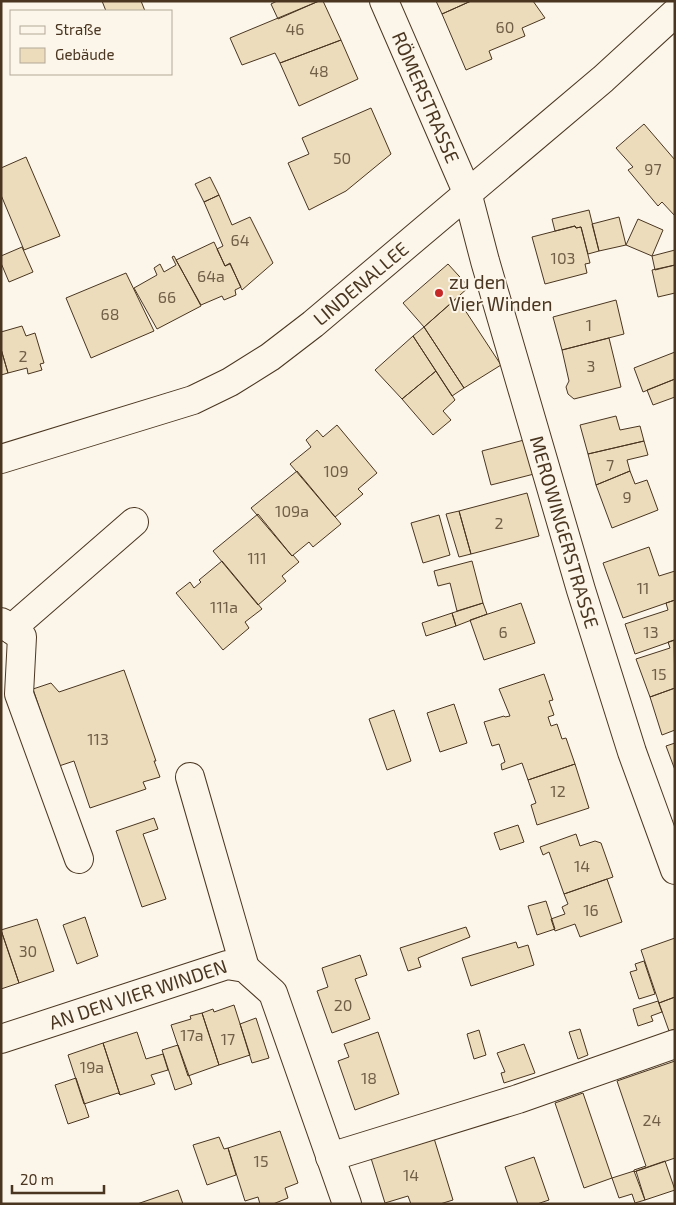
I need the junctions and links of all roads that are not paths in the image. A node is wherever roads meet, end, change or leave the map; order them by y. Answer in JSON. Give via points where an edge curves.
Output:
{"nodes":[{"id":1,"x":384,"y":1,"type":"edge"},
{"id":2,"x":675,"y":13,"type":"edge"},
{"id":3,"x":467,"y":192,"type":"junction"},
{"id":4,"x":2,"y":462,"type":"edge"},
{"id":5,"x":134,"y":522,"type":"dead end"},
{"id":6,"x":6,"y":625,"type":"edge"},
{"id":7,"x":190,"y":777,"type":"dead end"},
{"id":8,"x":79,"y":858,"type":"dead end"},
{"id":9,"x":675,"y":870,"type":"edge"},
{"id":10,"x":245,"y":968,"type":"junction"},
{"id":11,"x":1,"y":1039,"type":"edge"},
{"id":12,"x":675,"y":1044,"type":"edge"},
{"id":13,"x":330,"y":1157,"type":"junction"},
{"id":14,"x":347,"y":1204,"type":"edge"}],
"edges":[{"from":1,"to":3,"type":"street","name":"RÖMERSTRASSE"},
{"from":2,"to":3,"type":"street","name":"LINDENALLEE"},
{"from":3,"to":4,"type":"street","name":"LINDENALLEE","via":[[313,324],[230,382],[193,400]]},
{"from":3,"to":9,"type":"street","name":"MEROWINGERSTRASSE","via":[[581,590],[632,752]]},
{"from":5,"to":6,"type":"street"},
{"from":6,"to":8,"type":"street","via":[[22,637],[19,694]]},
{"from":7,"to":10,"type":"street"},
{"from":10,"to":11,"type":"street","name":"AN DEN VIER WINDEN","via":[[227,964]]},
{"from":10,"to":13,"type":"street","name":"AN DEN VIER WINDEN","via":[[273,993]]},
{"from":12,"to":13,"type":"street","via":[[518,1099]]},
{"from":13,"to":14,"type":"street","name":"AN DEN VIER WINDEN"}]}
